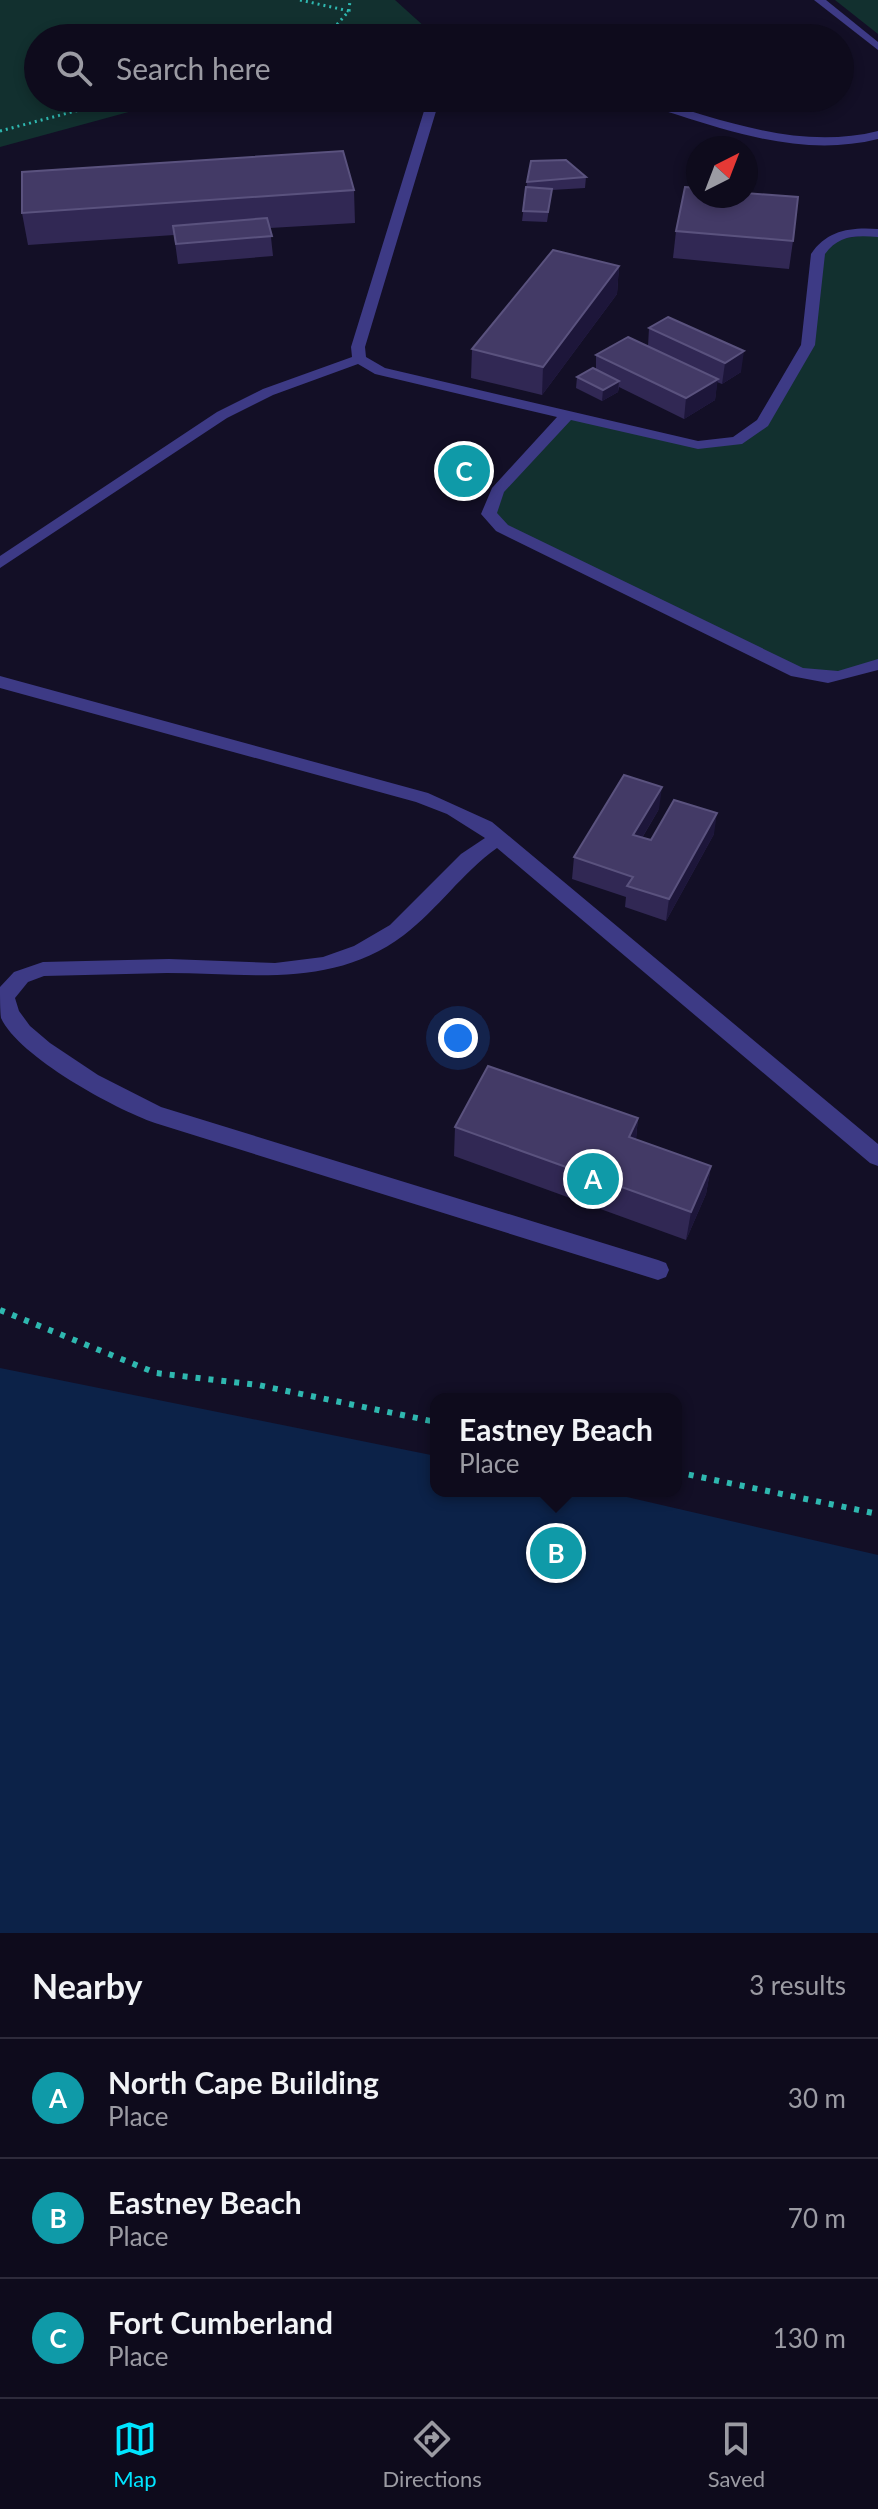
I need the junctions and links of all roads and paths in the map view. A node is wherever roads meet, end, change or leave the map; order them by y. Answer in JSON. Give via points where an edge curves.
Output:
{"nodes":[{"id":1,"x":300,"y":0,"type":"edge"},
{"id":2,"x":350,"y":0,"type":"edge"},
{"id":3,"x":819,"y":0,"type":"edge"},
{"id":4,"x":349,"y":11,"type":"junction"},
{"id":5,"x":337,"y":24,"type":"edge"},
{"id":6,"x":849,"y":24,"type":"edge"},
{"id":7,"x":854,"y":28,"type":"edge"},
{"id":8,"x":878,"y":47,"type":"edge"},
{"id":9,"x":72,"y":112,"type":"edge"},
{"id":10,"x":430,"y":112,"type":"edge"},
{"id":11,"x":690,"y":112,"type":"edge"},
{"id":12,"x":0,"y":131,"type":"edge"},
{"id":13,"x":876,"y":137,"type":"edge"},
{"id":14,"x":878,"y":233,"type":"edge"},
{"id":15,"x":359,"y":359,"type":"junction"},
{"id":16,"x":567,"y":415,"type":"junction"},
{"id":17,"x":0,"y":563,"type":"edge"},
{"id":18,"x":878,"y":664,"type":"edge"},
{"id":19,"x":0,"y":682,"type":"edge"},
{"id":20,"x":498,"y":838,"type":"junction"},
{"id":21,"x":8,"y":977,"type":"edge"},
{"id":22,"x":878,"y":1157,"type":"edge"},
{"id":23,"x":658,"y":1270,"type":"dead end"},
{"id":24,"x":0,"y":1310,"type":"edge"},
{"id":25,"x":430,"y":1421,"type":"edge"},
{"id":26,"x":682,"y":1473,"type":"edge"},
{"id":27,"x":878,"y":1514,"type":"edge"}],
"edges":[{"from":1,"to":4,"type":"path"},
{"from":2,"to":4,"type":"path"},
{"from":3,"to":6,"type":"lane"},
{"from":4,"to":5,"type":"path"},
{"from":7,"to":8,"type":"lane"},
{"from":9,"to":12,"type":"path"},
{"from":10,"to":15,"type":"lane","via":[[358,347]]},
{"from":11,"to":13,"type":"lane","via":[[789,139],[834,143]]},
{"from":14,"to":16,"type":"lane","via":[[837,236],[821,249],[808,345],[763,423],[749,436],[727,444],[698,445]]},
{"from":15,"to":16,"type":"lane","via":[[380,371]]},
{"from":15,"to":17,"type":"lane","via":[[222,415]]},
{"from":16,"to":18,"type":"lane","via":[[497,491],[489,514],[502,528],[805,675],[829,680]]},
{"from":19,"to":20,"type":"lane","via":[[422,797],[470,818]]},
{"from":20,"to":21,"type":"lane","via":[[468,859],[397,930],[324,964],[275,970],[58,968]]},
{"from":20,"to":22,"type":"lane"},
{"from":21,"to":23,"type":"lane","via":[[5,1005],[21,1029],[77,1074],[126,1101]]},
{"from":24,"to":25,"type":"path","via":[[156,1373],[258,1385]]},
{"from":26,"to":27,"type":"path"}]}
